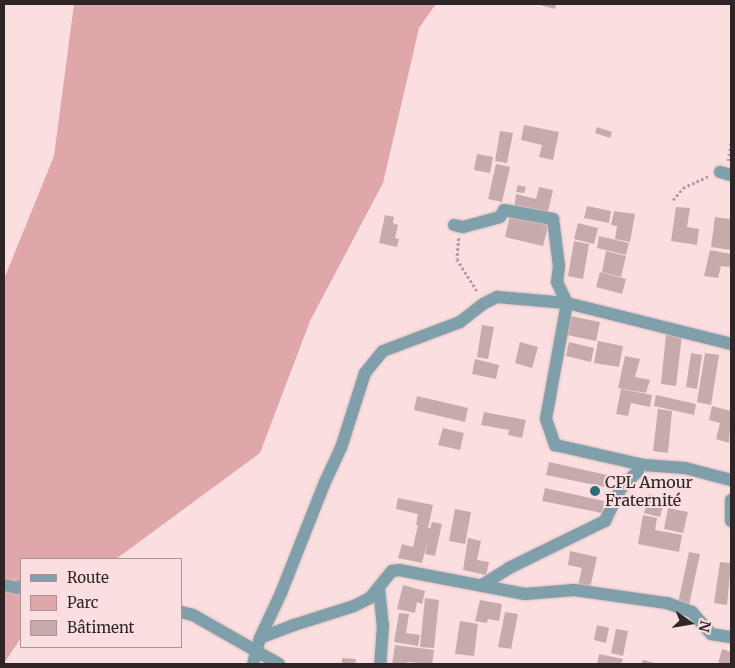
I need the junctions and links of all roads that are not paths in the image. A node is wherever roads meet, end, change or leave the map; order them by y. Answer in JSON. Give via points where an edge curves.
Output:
{"nodes":[{"id":1,"x":458,"y":226,"type":"road end"},
{"id":2,"x":567,"y":303,"type":"junction"},
{"id":3,"x":731,"y":344,"type":"edge"},
{"id":4,"x":644,"y":465,"type":"junction"},
{"id":5,"x":731,"y":480,"type":"edge"},
{"id":6,"x":731,"y":500,"type":"edge"},
{"id":7,"x":731,"y":521,"type":"edge"},
{"id":8,"x":4,"y":585,"type":"edge"},
{"id":9,"x":482,"y":585,"type":"junction"},
{"id":10,"x":20,"y":587,"type":"edge"},
{"id":11,"x":379,"y":589,"type":"junction"},
{"id":12,"x":182,"y":612,"type":"edge"},
{"id":13,"x":731,"y":637,"type":"edge"},
{"id":14,"x":258,"y":644,"type":"junction"},
{"id":15,"x":253,"y":664,"type":"edge"},
{"id":16,"x":279,"y":664,"type":"edge"},
{"id":17,"x":380,"y":664,"type":"edge"}],
"edges":[{"from":1,"to":2,"type":"street","via":[[500,217],[504,210],[553,219],[559,266],[557,282]]},
{"from":2,"to":3,"type":"street"},
{"from":2,"to":4,"type":"street","via":[[546,420],[555,445]]},
{"from":2,"to":14,"type":"street","via":[[497,298],[460,322],[383,351],[365,373],[341,448]]},
{"from":4,"to":5,"type":"street","via":[[685,468]]},
{"from":4,"to":9,"type":"street","via":[[621,488],[605,522],[508,568]]},
{"from":6,"to":7,"type":"street"},
{"from":8,"to":10,"type":"street"},
{"from":9,"to":11,"type":"street","via":[[399,570],[392,571]]},
{"from":9,"to":13,"type":"street","via":[[525,594],[574,590],[667,603],[692,612],[711,634]]},
{"from":11,"to":14,"type":"street","via":[[354,606],[294,625]]},
{"from":11,"to":17,"type":"street","via":[[383,625]]},
{"from":12,"to":14,"type":"street"},
{"from":14,"to":15,"type":"street"},
{"from":14,"to":16,"type":"street"}]}
